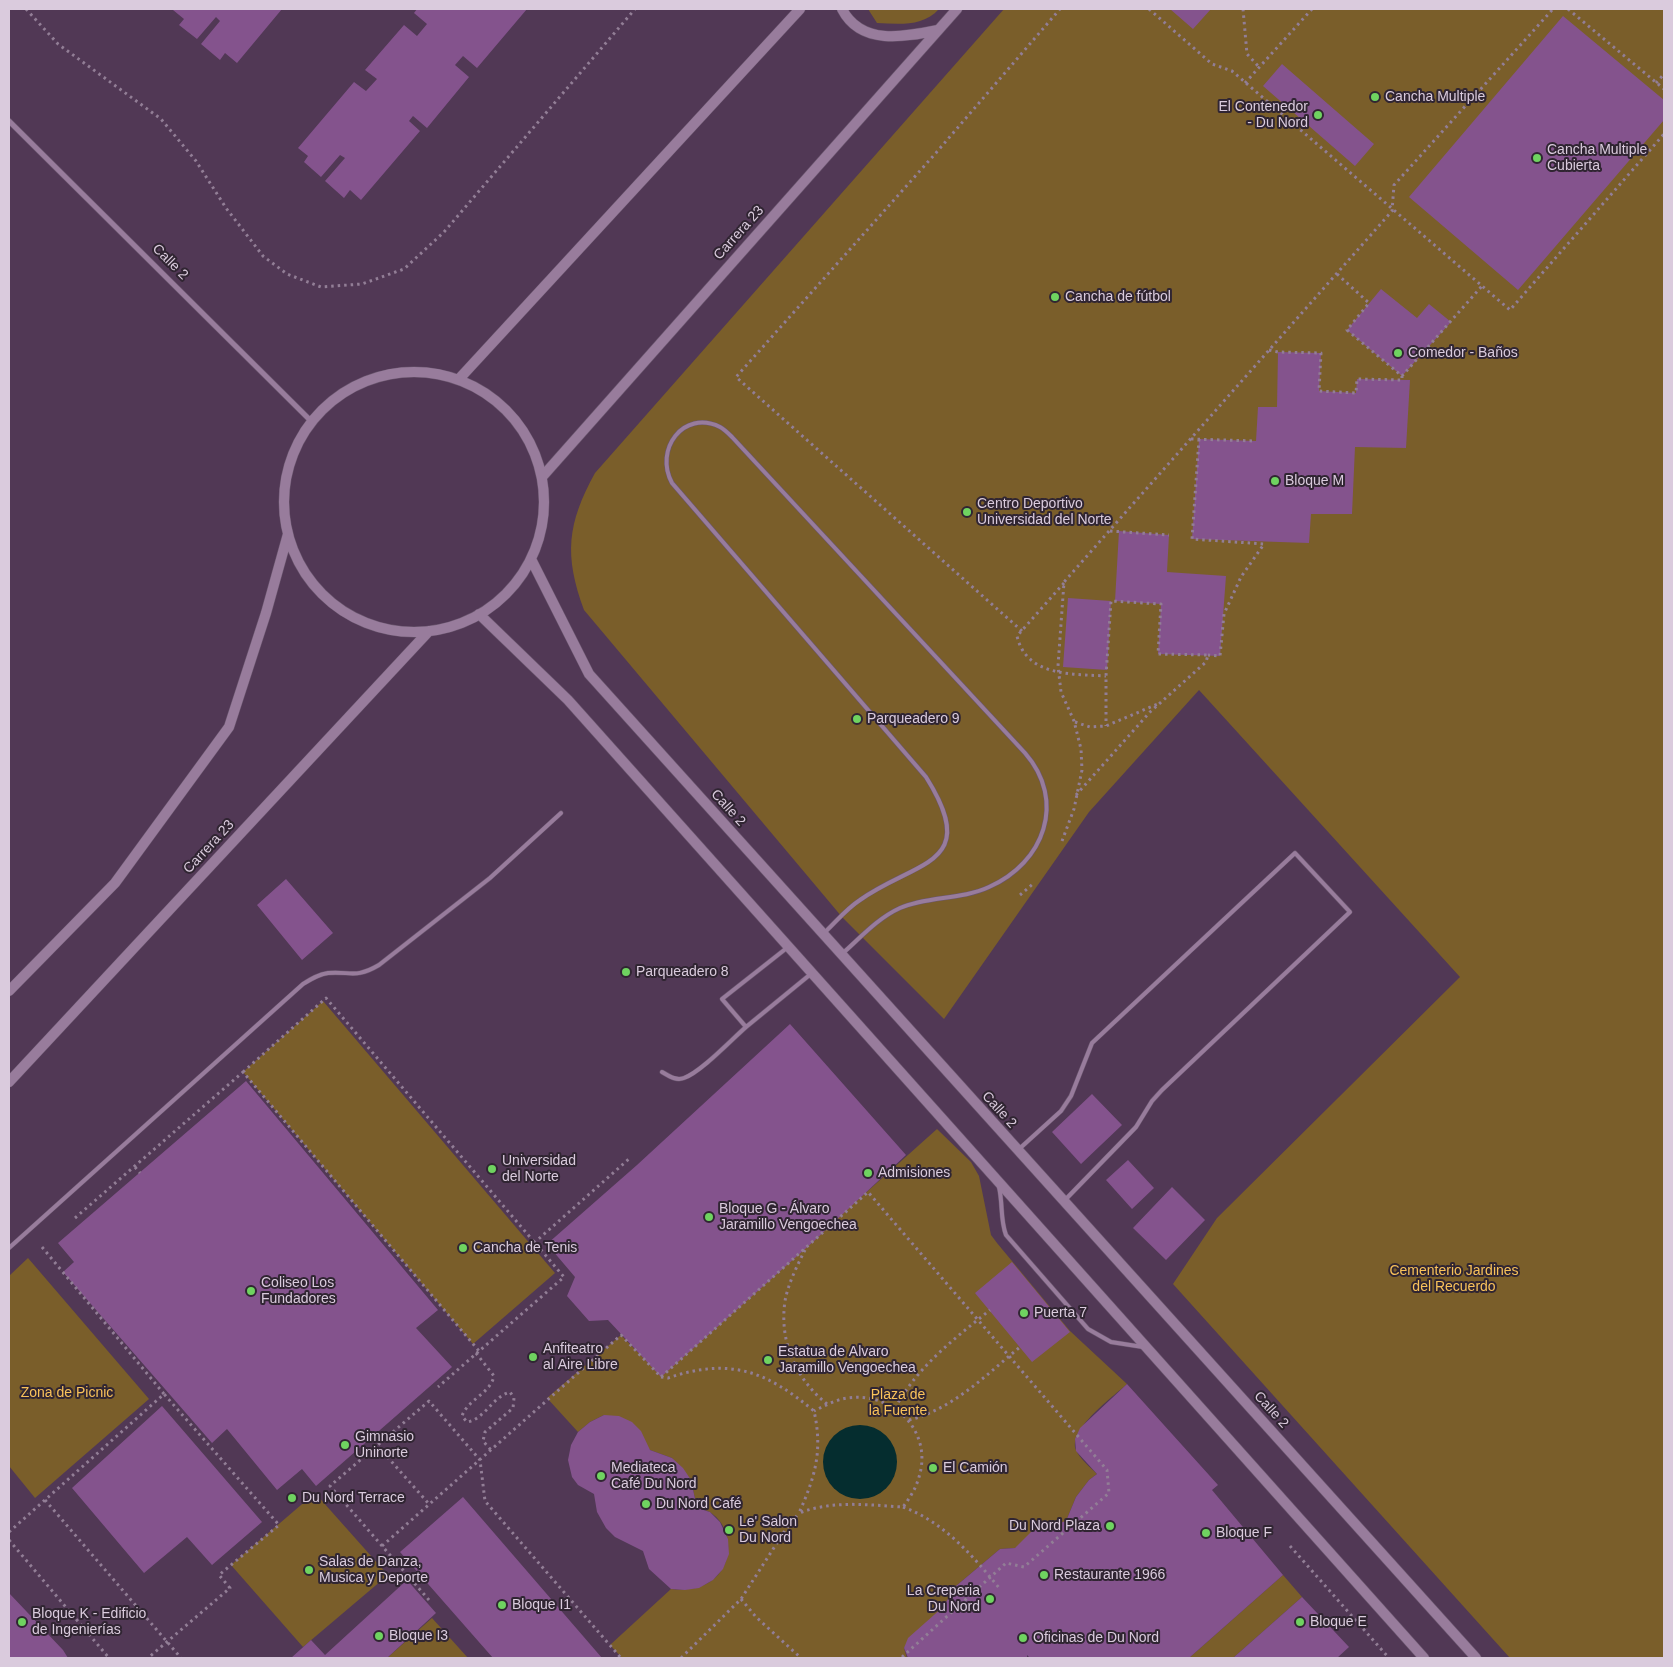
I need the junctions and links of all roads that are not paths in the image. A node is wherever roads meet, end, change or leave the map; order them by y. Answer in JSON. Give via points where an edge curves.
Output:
{"nodes":[{"id":1,"x":800,"y":9,"type":"edge"},
{"id":2,"x":842,"y":9,"type":"edge"},
{"id":3,"x":957,"y":9,"type":"edge"},
{"id":4,"x":938,"y":30,"type":"junction"},
{"id":5,"x":9,"y":121,"type":"edge"},
{"id":6,"x":459,"y":379,"type":"junction"},
{"id":7,"x":312,"y":422,"type":"junction"},
{"id":8,"x":542,"y":477,"type":"junction"},
{"id":9,"x":288,"y":533,"type":"junction"},
{"id":10,"x":531,"y":559,"type":"junction"},
{"id":11,"x":479,"y":614,"type":"junction"},
{"id":12,"x":429,"y":631,"type":"junction"},
{"id":13,"x":561,"y":813,"type":"dead end"},
{"id":14,"x":823,"y":934,"type":"junction"},
{"id":15,"x":788,"y":947,"type":"junction"},
{"id":16,"x":842,"y":955,"type":"junction"},
{"id":17,"x":812,"y":972,"type":"junction"},
{"id":18,"x":9,"y":991,"type":"edge"},
{"id":19,"x":746,"y":1027,"type":"junction"},
{"id":20,"x":662,"y":1072,"type":"dead end"},
{"id":21,"x":9,"y":1082,"type":"edge"},
{"id":22,"x":1018,"y":1151,"type":"junction"},
{"id":23,"x":997,"y":1180,"type":"junction"},
{"id":24,"x":1063,"y":1202,"type":"junction"},
{"id":25,"x":9,"y":1248,"type":"edge"},
{"id":26,"x":1147,"y":1348,"type":"junction"},
{"id":27,"x":1424,"y":1658,"type":"edge"},
{"id":28,"x":1476,"y":1658,"type":"edge"}],
"edges":[{"from":1,"to":6,"type":"street"},
{"from":2,"to":4,"type":"street","via":[[857,27],[874,35],[911,35]]},
{"from":3,"to":4,"type":"street","name":"Carrera 23"},
{"from":4,"to":8,"type":"street","name":"Carrera 23"},
{"from":5,"to":7,"type":"street","name":"Calle 2"},
{"from":6,"to":7,"type":"street","via":[[414,371],[367,380],[328,405]]},
{"from":6,"to":8,"type":"street","via":[[489,394],[514,417],[532,445]]},
{"from":7,"to":9,"type":"street","via":[[297,447],[288,475]]},
{"from":8,"to":10,"type":"street","via":[[543,519]]},
{"from":9,"to":12,"type":"street","via":[[302,567],[313,583],[340,609],[374,625]]},
{"from":9,"to":18,"type":"street","via":[[229,727],[115,883]]},
{"from":10,"to":11,"type":"street","via":[[509,590]]},
{"from":10,"to":14,"type":"street","name":"Calle 2","via":[[589,674]]},
{"from":11,"to":12,"type":"street","via":[[455,625]]},
{"from":11,"to":15,"type":"street","via":[[568,700]]},
{"from":12,"to":21,"type":"street","name":"Carrera 23"},
{"from":13,"to":25,"type":"lane","via":[[490,878],[379,965],[354,975],[318,975],[303,984]]},
{"from":14,"to":16,"type":"street","name":"Calle 2"},
{"from":14,"to":16,"type":"lane","via":[[859,900],[936,857],[946,839],[946,815],[926,777],[672,483],[665,461],[668,448],[676,435],[689,426],[705,423],[720,427],[732,437],[1025,753],[1044,780],[1048,794],[1044,830],[1024,862],[1007,878],[987,888],[900,908],[885,916]]},
{"from":15,"to":17,"type":"street"},
{"from":15,"to":19,"type":"lane","via":[[722,999]]},
{"from":16,"to":22,"type":"street","name":"Calle 2"},
{"from":17,"to":19,"type":"lane"},
{"from":17,"to":23,"type":"street"},
{"from":19,"to":20,"type":"lane","via":[[683,1078]]},
{"from":22,"to":24,"type":"street","name":"Calle 2"},
{"from":22,"to":24,"type":"lane","via":[[1061,1111],[1071,1096],[1092,1044],[1295,853],[1350,912],[1162,1090],[1136,1127]]},
{"from":23,"to":26,"type":"street"},
{"from":23,"to":26,"type":"lane","via":[[1006,1235],[1088,1329],[1111,1342]]},
{"from":24,"to":28,"type":"street","name":"Calle 2"},
{"from":26,"to":27,"type":"street"}]}
